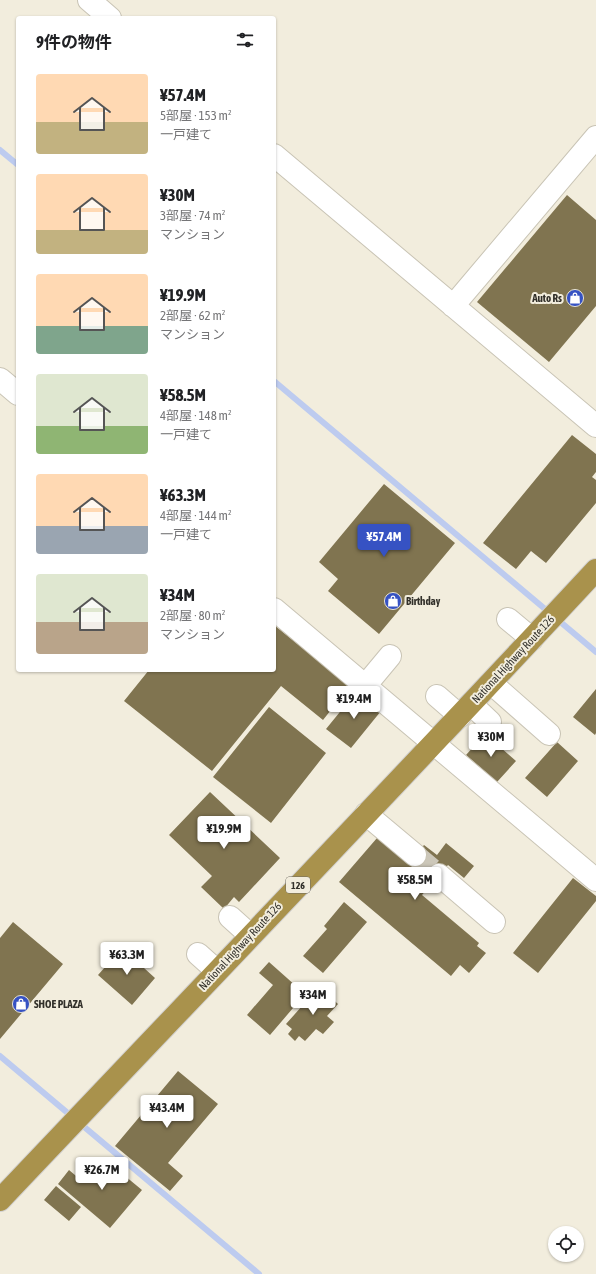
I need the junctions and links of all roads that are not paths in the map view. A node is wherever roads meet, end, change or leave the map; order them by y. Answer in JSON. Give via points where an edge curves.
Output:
{"nodes":[{"id":1,"x":89,"y":0,"type":"edge"},
{"id":2,"x":108,"y":16,"type":"edge"},
{"id":3,"x":596,"y":137,"type":"edge"},
{"id":4,"x":276,"y":157,"type":"edge"},
{"id":5,"x":453,"y":306,"type":"junction"},
{"id":6,"x":0,"y":379,"type":"edge"},
{"id":7,"x":16,"y":392,"type":"edge"},
{"id":8,"x":596,"y":426,"type":"edge"},
{"id":9,"x":596,"y":570,"type":"edge"},
{"id":10,"x":276,"y":611,"type":"edge"},
{"id":11,"x":508,"y":619,"type":"dead end"},
{"id":12,"x":532,"y":639,"type":"junction"},
{"id":13,"x":390,"y":656,"type":"dead end"},
{"id":14,"x":491,"y":682,"type":"junction"},
{"id":15,"x":365,"y":686,"type":"junction"},
{"id":16,"x":437,"y":696,"type":"dead end"},
{"id":17,"x":466,"y":710,"type":"junction"},
{"id":18,"x":490,"y":722,"type":"dead end"},
{"id":19,"x":549,"y":734,"type":"dead end"},
{"id":20,"x":434,"y":744,"type":"junction"},
{"id":21,"x":366,"y":814,"type":"junction"},
{"id":22,"x":415,"y":855,"type":"tunnel mouth"},
{"id":23,"x":439,"y":875,"type":"tunnel mouth"},
{"id":24,"x":596,"y":880,"type":"edge"},
{"id":25,"x":230,"y":917,"type":"dead end"},
{"id":26,"x":494,"y":922,"type":"dead end"},
{"id":27,"x":250,"y":936,"type":"junction"},
{"id":28,"x":198,"y":954,"type":"dead end"},
{"id":29,"x":217,"y":971,"type":"junction"},
{"id":30,"x":0,"y":1200,"type":"edge"}],
"edges":[{"from":1,"to":2,"type":"street"},
{"from":3,"to":5,"type":"street"},
{"from":4,"to":5,"type":"street"},
{"from":5,"to":8,"type":"street"},
{"from":6,"to":7,"type":"street"},
{"from":9,"to":12,"type":"highway","name":"National Highway Route 126","number":"126"},
{"from":10,"to":15,"type":"street"},
{"from":11,"to":12,"type":"street"},
{"from":12,"to":14,"type":"highway","name":"National Highway Route 126","number":"126"},
{"from":13,"to":15,"type":"street"},
{"from":14,"to":17,"type":"highway","name":"National Highway Route 126","number":"126"},
{"from":14,"to":19,"type":"street"},
{"from":15,"to":20,"type":"street"},
{"from":16,"to":17,"type":"street"},
{"from":17,"to":18,"type":"street"},
{"from":17,"to":20,"type":"highway","name":"National Highway Route 126","number":"126"},
{"from":20,"to":21,"type":"highway","name":"National Highway Route 126","number":"126"},
{"from":20,"to":24,"type":"street"},
{"from":21,"to":22,"type":"street"},
{"from":21,"to":27,"type":"highway","name":"National Highway Route 126","number":"126"},
{"from":23,"to":26,"type":"street"},
{"from":25,"to":27,"type":"street"},
{"from":27,"to":29,"type":"highway","name":"National Highway Route 126","number":"126"},
{"from":28,"to":29,"type":"street"},
{"from":29,"to":30,"type":"highway","name":"National Highway Route 126","number":"126"}]}
